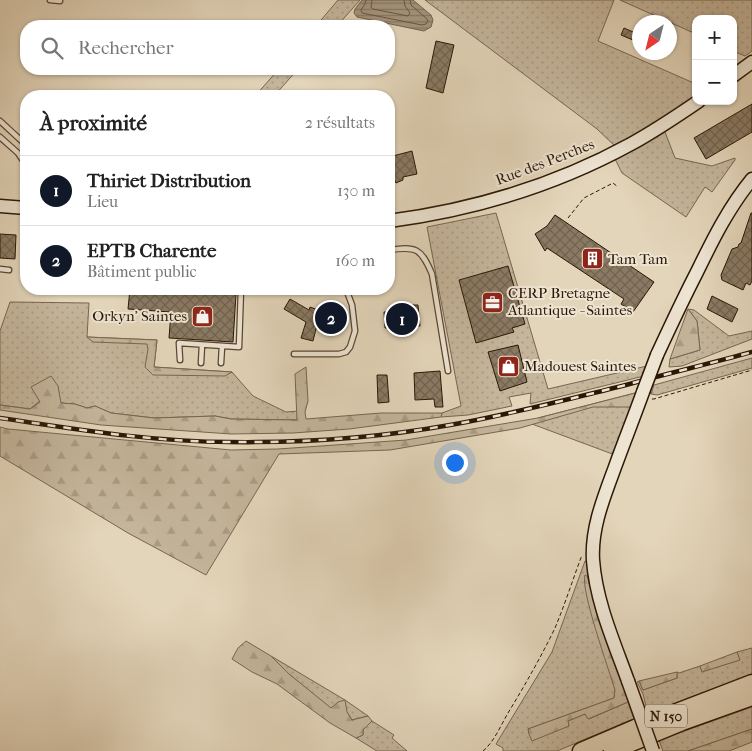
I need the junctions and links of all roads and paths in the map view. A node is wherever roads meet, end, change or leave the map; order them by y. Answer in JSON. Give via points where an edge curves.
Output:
{"nodes":[{"id":1,"x":50,"y":0,"type":"edge"},
{"id":2,"x":60,"y":1,"type":"edge"},
{"id":3,"x":749,"y":65,"type":"edge"},
{"id":4,"x":737,"y":73,"type":"edge"},
{"id":5,"x":693,"y":105,"type":"edge"},
{"id":6,"x":0,"y":121,"type":"edge"},
{"id":7,"x":0,"y":137,"type":"edge"},
{"id":8,"x":20,"y":140,"type":"edge"},
{"id":9,"x":20,"y":156,"type":"edge"},
{"id":10,"x":752,"y":179,"type":"edge"},
{"id":11,"x":618,"y":187,"type":"dead end"},
{"id":12,"x":0,"y":206,"type":"edge"},
{"id":13,"x":20,"y":208,"type":"edge"},
{"id":14,"x":568,"y":218,"type":"dead end"},
{"id":15,"x":395,"y":220,"type":"edge"},
{"id":16,"x":395,"y":249,"type":"edge"},
{"id":17,"x":0,"y":269,"type":"edge"},
{"id":18,"x":10,"y":270,"type":"dead end"},
{"id":19,"x":241,"y":295,"type":"edge"},
{"id":20,"x":348,"y":295,"type":"edge"},
{"id":21,"x":202,"y":344,"type":"junction"},
{"id":22,"x":222,"y":346,"type":"junction"},
{"id":23,"x":294,"y":354,"type":"dead end"},
{"id":24,"x":180,"y":360,"type":"dead end"},
{"id":25,"x":201,"y":363,"type":"dead end"},
{"id":26,"x":221,"y":363,"type":"dead end"},
{"id":27,"x":752,"y":370,"type":"edge"},
{"id":28,"x":448,"y":371,"type":"dead end"},
{"id":29,"x":642,"y":395,"type":"junction"},
{"id":30,"x":593,"y":541,"type":"junction"},
{"id":31,"x":752,"y":683,"type":"edge"},
{"id":32,"x":752,"y":697,"type":"edge"},
{"id":33,"x":482,"y":751,"type":"edge"},
{"id":34,"x":581,"y":751,"type":"edge"},
{"id":35,"x":612,"y":751,"type":"edge"},
{"id":36,"x":653,"y":751,"type":"edge"}],
"edges":[{"from":1,"to":2,"type":"lane"},
{"from":3,"to":4,"type":"street"},
{"from":5,"to":15,"type":"street","name":"Rue des Perches","via":[[632,144],[557,178],[480,203]]},
{"from":6,"to":8,"type":"lane"},
{"from":7,"to":9,"type":"lane"},
{"from":10,"to":29,"type":"street","bridge":true,"via":[[729,210],[692,281]]},
{"from":11,"to":14,"type":"path","via":[[613,183],[584,198]]},
{"from":12,"to":13,"type":"street"},
{"from":16,"to":28,"type":"lane","via":[[418,251],[427,261]]},
{"from":17,"to":18,"type":"lane"},
{"from":19,"to":22,"type":"lane","via":[[239,347]]},
{"from":20,"to":23,"type":"lane","via":[[355,331],[350,348],[339,354]]},
{"from":21,"to":22,"type":"lane"},
{"from":21,"to":24,"type":"lane","via":[[180,343]]},
{"from":21,"to":25,"type":"lane"},
{"from":22,"to":26,"type":"lane"},
{"from":27,"to":29,"type":"path","via":[[654,399]]},
{"from":29,"to":30,"type":"street","via":[[601,505]]},
{"from":30,"to":33,"type":"path","via":[[582,555],[555,626],[533,671]]},
{"from":30,"to":36,"type":"street","bridge":true,"via":[[596,581],[605,618]]},
{"from":31,"to":34,"type":"highway","number":"N 150"},
{"from":32,"to":35,"type":"highway","number":"N 150"}]}
